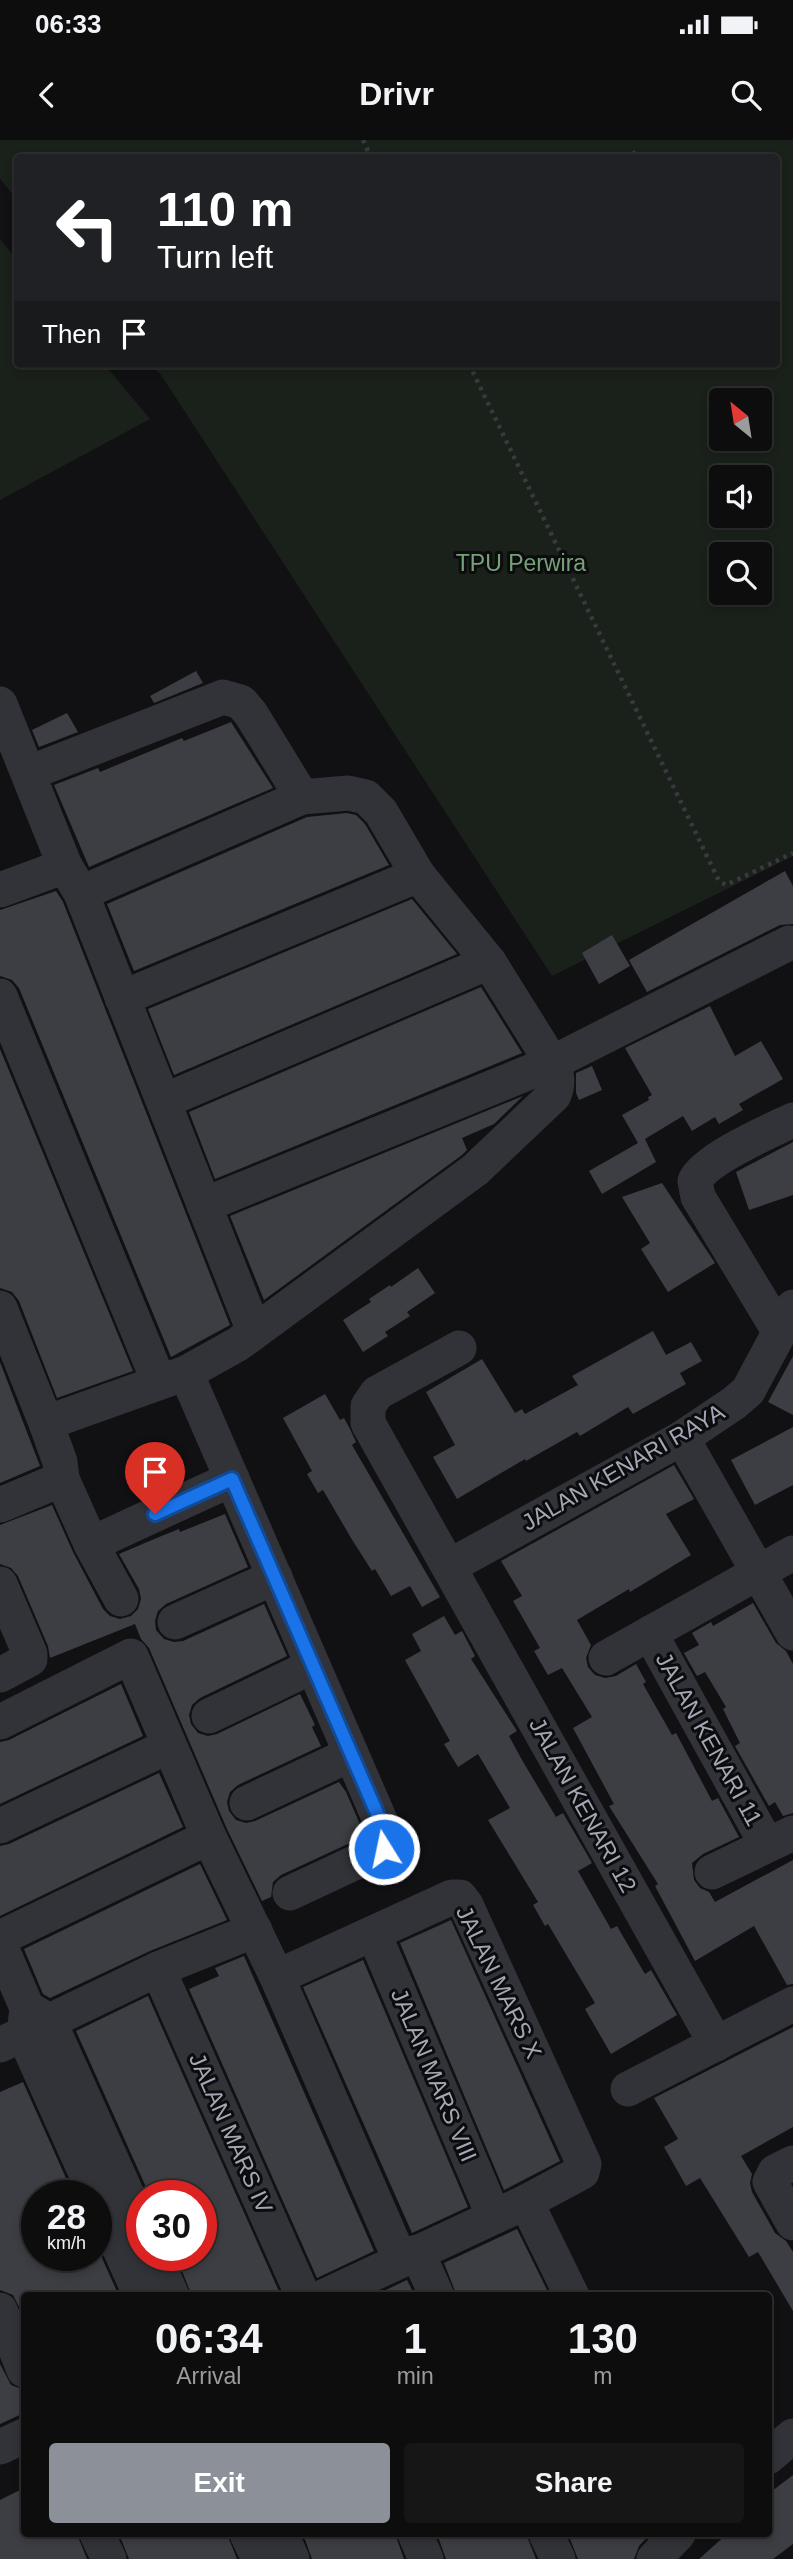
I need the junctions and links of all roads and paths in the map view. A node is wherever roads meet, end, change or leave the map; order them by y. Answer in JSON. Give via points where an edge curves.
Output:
{"nodes":[{"id":1,"x":636,"y":152,"type":"dead end"},
{"id":2,"x":632,"y":154,"type":"edge"},
{"id":3,"x":471,"y":368,"type":"edge"},
{"id":4,"x":0,"y":704,"type":"edge"},
{"id":5,"x":29,"y":773,"type":"junction"},
{"id":6,"x":302,"y":797,"type":"junction"},
{"id":7,"x":793,"y":853,"type":"edge"},
{"id":8,"x":418,"y":874,"type":"junction"},
{"id":9,"x":73,"y":880,"type":"junction"},
{"id":10,"x":0,"y":890,"type":"edge"},
{"id":11,"x":789,"y":943,"type":"dead end"},
{"id":12,"x":489,"y":961,"type":"junction"},
{"id":13,"x":0,"y":996,"type":"edge"},
{"id":14,"x":122,"y":998,"type":"junction"},
{"id":15,"x":552,"y":1063,"type":"junction"},
{"id":16,"x":164,"y":1101,"type":"junction"},
{"id":17,"x":793,"y":1120,"type":"edge"},
{"id":18,"x":204,"y":1205,"type":"junction"},
{"id":19,"x":0,"y":1308,"type":"edge"},
{"id":20,"x":786,"y":1319,"type":"edge"},
{"id":21,"x":254,"y":1331,"type":"junction"},
{"id":22,"x":459,"y":1348,"type":"dead end"},
{"id":23,"x":173,"y":1378,"type":"junction"},
{"id":24,"x":46,"y":1423,"type":"junction"},
{"id":25,"x":682,"y":1438,"type":"junction"},
{"id":26,"x":62,"y":1479,"type":"junction"},
{"id":27,"x":232,"y":1479,"type":"junction"},
{"id":28,"x":0,"y":1505,"type":"edge"},
{"id":29,"x":91,"y":1544,"type":"junction"},
{"id":30,"x":793,"y":1552,"type":"edge"},
{"id":31,"x":450,"y":1566,"type":"junction"},
{"id":32,"x":759,"y":1573,"type":"junction"},
{"id":33,"x":275,"y":1577,"type":"junction"},
{"id":34,"x":0,"y":1584,"type":"edge"},
{"id":35,"x":121,"y":1599,"type":"dead end"},
{"id":36,"x":175,"y":1622,"type":"dead end"},
{"id":37,"x":650,"y":1633,"type":"junction"},
{"id":38,"x":793,"y":1633,"type":"edge"},
{"id":39,"x":606,"y":1658,"type":"dead end"},
{"id":40,"x":313,"y":1666,"type":"junction"},
{"id":41,"x":0,"y":1675,"type":"edge"},
{"id":42,"x":209,"y":1716,"type":"dead end"},
{"id":43,"x":0,"y":1722,"type":"edge"},
{"id":44,"x":169,"y":1746,"type":"junction"},
{"id":45,"x":351,"y":1754,"type":"junction"},
{"id":46,"x":247,"y":1803,"type":"dead end"},
{"id":47,"x":0,"y":1826,"type":"edge"},
{"id":48,"x":208,"y":1837,"type":"junction"},
{"id":49,"x":780,"y":1839,"type":"edge"},
{"id":50,"x":712,"y":1872,"type":"dead end"},
{"id":51,"x":290,"y":1893,"type":"dead end"},
{"id":52,"x":255,"y":1930,"type":"junction"},
{"id":53,"x":374,"y":1934,"type":"junction"},
{"id":54,"x":0,"y":1938,"type":"edge"},
{"id":55,"x":0,"y":1945,"type":"edge"},
{"id":56,"x":158,"y":1969,"type":"junction"},
{"id":57,"x":277,"y":1978,"type":"junction"},
{"id":58,"x":793,"y":2004,"type":"edge"},
{"id":59,"x":25,"y":2027,"type":"edge"},
{"id":60,"x":716,"y":2044,"type":"junction"},
{"id":61,"x":628,"y":2089,"type":"dead end"},
{"id":62,"x":793,"y":2163,"type":"edge"},
{"id":63,"x":126,"y":2201,"type":"edge"},
{"id":64,"x":527,"y":2202,"type":"junction"},
{"id":65,"x":494,"y":2217,"type":"junction"},
{"id":66,"x":793,"y":2223,"type":"edge"},
{"id":67,"x":408,"y":2255,"type":"junction"},
{"id":68,"x":161,"y":2271,"type":"edge"},
{"id":69,"x":139,"y":2292,"type":"edge"},
{"id":70,"x":170,"y":2292,"type":"edge"},
{"id":71,"x":301,"y":2292,"type":"edge"},
{"id":72,"x":333,"y":2292,"type":"edge"},
{"id":73,"x":434,"y":2292,"type":"edge"},
{"id":74,"x":570,"y":2292,"type":"edge"},
{"id":75,"x":0,"y":2310,"type":"edge"},
{"id":76,"x":21,"y":2362,"type":"edge"},
{"id":77,"x":793,"y":2436,"type":"edge"},
{"id":78,"x":21,"y":2437,"type":"edge"},
{"id":79,"x":0,"y":2447,"type":"edge"},
{"id":80,"x":772,"y":2454,"type":"edge"},
{"id":81,"x":98,"y":2537,"type":"edge"},
{"id":82,"x":248,"y":2537,"type":"edge"},
{"id":83,"x":282,"y":2537,"type":"edge"},
{"id":84,"x":416,"y":2537,"type":"edge"},
{"id":85,"x":547,"y":2537,"type":"edge"},
{"id":86,"x":675,"y":2537,"type":"edge"},
{"id":87,"x":108,"y":2559,"type":"edge"},
{"id":88,"x":259,"y":2559,"type":"edge"},
{"id":89,"x":292,"y":2559,"type":"edge"},
{"id":90,"x":426,"y":2559,"type":"edge"},
{"id":91,"x":558,"y":2559,"type":"edge"},
{"id":92,"x":654,"y":2559,"type":"edge"}],
"edges":[{"from":1,"to":2,"type":"path"},
{"from":3,"to":7,"type":"path","via":[[719,881],[726,885]]},
{"from":4,"to":5,"type":"street"},
{"from":5,"to":6,"type":"street","via":[[223,697],[241,702],[251,714]]},
{"from":5,"to":9,"type":"street"},
{"from":6,"to":8,"type":"street","via":[[348,793],[366,797],[381,812]]},
{"from":6,"to":9,"type":"street"},
{"from":8,"to":12,"type":"street"},
{"from":8,"to":14,"type":"street"},
{"from":9,"to":10,"type":"street"},
{"from":9,"to":14,"type":"street"},
{"from":11,"to":15,"type":"street"},
{"from":12,"to":15,"type":"street"},
{"from":12,"to":16,"type":"street"},
{"from":13,"to":23,"type":"street"},
{"from":14,"to":16,"type":"street"},
{"from":15,"to":18,"type":"street"},
{"from":15,"to":21,"type":"street","via":[[557,1077],[554,1095],[475,1170]]},
{"from":16,"to":18,"type":"street"},
{"from":17,"to":20,"type":"street","via":[[703,1169],[695,1181],[698,1197]]},
{"from":18,"to":21,"type":"street"},
{"from":19,"to":24,"type":"street"},
{"from":20,"to":25,"type":"street","name":"JALAN KENARI RAYA","via":[[748,1391]]},
{"from":21,"to":23,"type":"street"},
{"from":22,"to":31,"type":"street","name":"JALAN KENARI 12","via":[[377,1393],[369,1406],[368,1423]]},
{"from":23,"to":24,"type":"street"},
{"from":23,"to":27,"type":"street"},
{"from":24,"to":26,"type":"street"},
{"from":25,"to":31,"type":"street","name":"JALAN KENARI RAYA"},
{"from":25,"to":32,"type":"street"},
{"from":26,"to":28,"type":"street"},
{"from":26,"to":29,"type":"street"},
{"from":27,"to":29,"type":"street"},
{"from":27,"to":33,"type":"street"},
{"from":29,"to":35,"type":"street"},
{"from":30,"to":32,"type":"street","name":"JALAN KENARI 11"},
{"from":31,"to":60,"type":"street","name":"JALAN KENARI 12"},
{"from":32,"to":37,"type":"street","name":"JALAN KENARI 11"},
{"from":32,"to":38,"type":"street"},
{"from":33,"to":36,"type":"street"},
{"from":33,"to":40,"type":"street"},
{"from":34,"to":41,"type":"street","via":[[30,1654],[30,1659]]},
{"from":37,"to":39,"type":"street","name":"JALAN KENARI 11"},
{"from":37,"to":49,"type":"street","name":"JALAN KENARI 11"},
{"from":40,"to":42,"type":"street"},
{"from":40,"to":45,"type":"street"},
{"from":43,"to":44,"type":"street","via":[[131,1656]]},
{"from":44,"to":47,"type":"street"},
{"from":44,"to":48,"type":"street"},
{"from":45,"to":46,"type":"street"},
{"from":45,"to":51,"type":"street","via":[[386,1834],[384,1849]]},
{"from":48,"to":52,"type":"street"},
{"from":48,"to":54,"type":"street"},
{"from":49,"to":50,"type":"street"},
{"from":52,"to":56,"type":"street"},
{"from":52,"to":57,"type":"street"},
{"from":53,"to":57,"type":"street","name":"JALAN MARS X"},
{"from":53,"to":64,"type":"street","name":"JALAN MARS X","via":[[452,1897],[466,1906],[583,2164],[582,2172]]},
{"from":53,"to":65,"type":"street","name":"JALAN MARS VIII"},
{"from":55,"to":59,"type":"street"},
{"from":56,"to":59,"type":"street"},
{"from":56,"to":71,"type":"street","name":"JALAN MARS IV"},
{"from":57,"to":67,"type":"street"},
{"from":58,"to":60,"type":"street"},
{"from":59,"to":63,"type":"street"},
{"from":59,"to":69,"type":"street"},
{"from":60,"to":61,"type":"street"},
{"from":62,"to":66,"type":"street","via":[[775,2172],[770,2182]]},
{"from":64,"to":65,"type":"street"},
{"from":64,"to":74,"type":"street"},
{"from":65,"to":67,"type":"street"},
{"from":67,"to":72,"type":"street"},
{"from":67,"to":73,"type":"street"},
{"from":68,"to":70,"type":"street"},
{"from":75,"to":76,"type":"street"},
{"from":77,"to":80,"type":"street"},
{"from":78,"to":79,"type":"street"},
{"from":81,"to":87,"type":"street"},
{"from":82,"to":88,"type":"street"},
{"from":83,"to":89,"type":"street"},
{"from":84,"to":90,"type":"street"},
{"from":85,"to":91,"type":"street"},
{"from":86,"to":92,"type":"street"}]}
